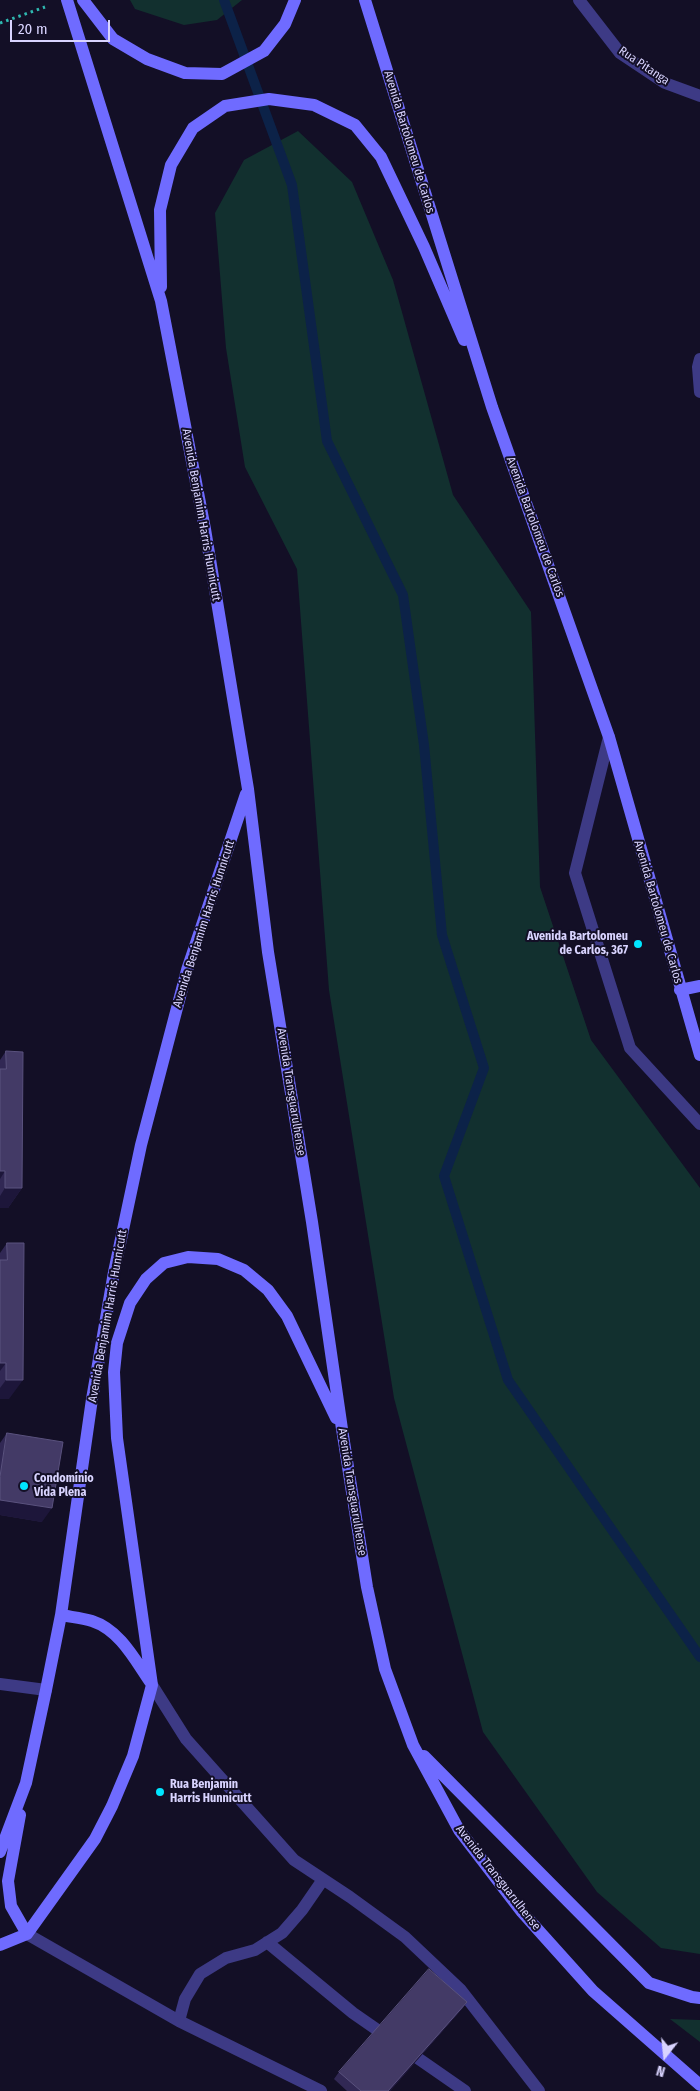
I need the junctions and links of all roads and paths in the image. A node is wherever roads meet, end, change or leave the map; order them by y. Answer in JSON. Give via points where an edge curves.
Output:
{"nodes":[{"id":1,"x":68,"y":0,"type":"edge"},
{"id":2,"x":83,"y":0,"type":"edge"},
{"id":3,"x":295,"y":0,"type":"edge"},
{"id":4,"x":365,"y":0,"type":"edge"},
{"id":5,"x":580,"y":0,"type":"edge"},
{"id":6,"x":50,"y":6,"type":"dead end"},
{"id":7,"x":0,"y":23,"type":"edge"},
{"id":8,"x":700,"y":96,"type":"edge"},
{"id":9,"x":161,"y":301,"type":"junction"},
{"id":10,"x":700,"y":360,"type":"edge"},
{"id":11,"x":700,"y":392,"type":"edge"},
{"id":12,"x":492,"y":406,"type":"junction"},
{"id":13,"x":610,"y":737,"type":"junction"},
{"id":14,"x":248,"y":789,"type":"junction"},
{"id":15,"x":700,"y":986,"type":"edge"},
{"id":16,"x":680,"y":990,"type":"junction"},
{"id":17,"x":700,"y":1055,"type":"edge"},
{"id":18,"x":700,"y":1124,"type":"edge"},
{"id":19,"x":342,"y":1429,"type":"junction"},
{"id":20,"x":61,"y":1614,"type":"junction"},
{"id":21,"x":0,"y":1684,"type":"edge"},
{"id":22,"x":152,"y":1685,"type":"junction"},
{"id":23,"x":46,"y":1690,"type":"junction"},
{"id":24,"x":413,"y":1745,"type":"junction"},
{"id":25,"x":26,"y":1783,"type":"junction"},
{"id":26,"x":0,"y":1852,"type":"edge"},
{"id":27,"x":322,"y":1881,"type":"junction"},
{"id":28,"x":27,"y":1934,"type":"junction"},
{"id":29,"x":267,"y":1942,"type":"junction"},
{"id":30,"x":0,"y":1945,"type":"edge"},
{"id":31,"x":700,"y":1998,"type":"edge"},
{"id":32,"x":179,"y":2021,"type":"junction"},
{"id":33,"x":700,"y":2085,"type":"edge"},
{"id":34,"x":320,"y":2091,"type":"edge"},
{"id":35,"x":465,"y":2091,"type":"edge"},
{"id":36,"x":539,"y":2091,"type":"edge"}],
"edges":[{"from":1,"to":9,"type":"main road","name":"Avenida Benjamim Harris Hunnicutt"},
{"from":2,"to":3,"type":"main road","via":[[113,39],[147,59],[185,73],[203,74],[222,74],[264,51],[285,24]]},
{"from":4,"to":12,"type":"main road","name":"Avenida Bartolomeu de Carlos"},
{"from":5,"to":8,"type":"street","name":"Rua Pitanga","via":[[620,53],[665,83]]},
{"from":6,"to":7,"type":"path"},
{"from":9,"to":12,"type":"main road","via":[[160,210],[171,165],[193,128],[225,106],[269,99],[314,105],[355,125],[381,157],[424,247]]},
{"from":9,"to":14,"type":"main road","name":"Avenida Benjamim Harris Hunnicutt","via":[[205,529]]},
{"from":10,"to":11,"type":"street"},
{"from":12,"to":13,"type":"main road","name":"Avenida Bartolomeu de Carlos"},
{"from":13,"to":16,"type":"main road","name":"Avenida Bartolomeu de Carlos"},
{"from":13,"to":18,"type":"street","via":[[575,874],[630,1048]]},
{"from":14,"to":19,"type":"main road","name":"Avenida Transguarulhense","via":[[268,952]]},
{"from":14,"to":20,"type":"main road","name":"Avenida Benjamim Harris Hunnicutt","via":[[187,970],[141,1145],[92,1399]]},
{"from":15,"to":16,"type":"main road"},
{"from":16,"to":17,"type":"main road","name":"Avenida Bartolomeu de Carlos"},
{"from":19,"to":22,"type":"main road","name":"Avenida Benjamim Harris Hunnicutt","via":[[286,1316],[268,1290],[244,1270],[218,1259],[188,1257],[164,1263],[146,1279],[130,1303],[117,1343],[114,1372],[117,1438]]},
{"from":19,"to":24,"type":"main road","name":"Avenida Transguarulhense","via":[[379,1642]]},
{"from":20,"to":22,"type":"main road","via":[[93,1622],[109,1630],[124,1644]]},
{"from":20,"to":23,"type":"main road","name":"Avenida Benjamim Harris Hunnicutt"},
{"from":21,"to":23,"type":"street"},
{"from":22,"to":27,"type":"street","via":[[186,1739],[210,1768],[294,1860]]},
{"from":22,"to":28,"type":"main road","name":"Avenida Benjamim Harris Hunnicutt","via":[[133,1756],[112,1806],[95,1839]]},
{"from":23,"to":25,"type":"main road","name":"Avenida Benjamim Harris Hunnicutt"},
{"from":24,"to":31,"type":"main road","via":[[649,1983]]},
{"from":24,"to":33,"type":"main road","name":"Avenida Transguarulhense","via":[[459,1830],[522,1912],[594,1991]]},
{"from":25,"to":26,"type":"main road","name":"Avenida Benjamim Harris Hunnicutt"},
{"from":25,"to":28,"type":"main road","via":[[8,1881],[11,1906]]},
{"from":27,"to":29,"type":"street","via":[[292,1922]]},
{"from":27,"to":36,"type":"street","via":[[350,1897],[404,1937],[460,1988]]},
{"from":28,"to":30,"type":"main road"},
{"from":28,"to":32,"type":"street"},
{"from":29,"to":32,"type":"street","via":[[256,1950],[226,1958],[200,1974],[185,1999]]},
{"from":29,"to":35,"type":"street","via":[[353,2013]]},
{"from":32,"to":34,"type":"street"}]}
